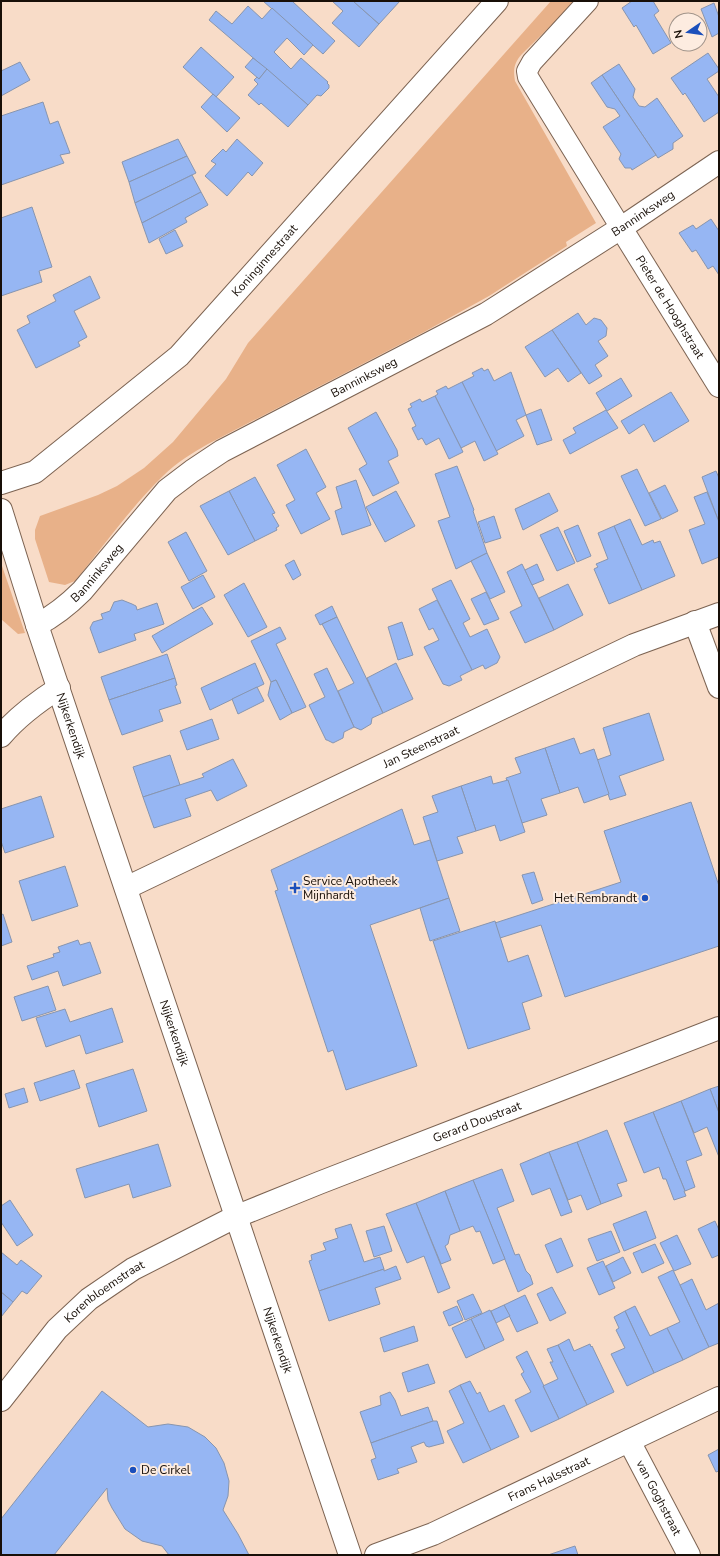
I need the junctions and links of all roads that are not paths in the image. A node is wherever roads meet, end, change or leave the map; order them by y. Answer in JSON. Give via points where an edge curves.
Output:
{"nodes":[{"id":1,"x":497,"y":1,"type":"edge"},
{"id":2,"x":588,"y":1,"type":"edge"},
{"id":3,"x":719,"y":162,"type":"edge"},
{"id":4,"x":621,"y":228,"type":"junction"},
{"id":5,"x":719,"y":386,"type":"edge"},
{"id":6,"x":1,"y":483,"type":"edge"},
{"id":7,"x":1,"y":510,"type":"edge"},
{"id":8,"x":719,"y":614,"type":"edge"},
{"id":9,"x":695,"y":622,"type":"junction"},
{"id":10,"x":37,"y":626,"type":"junction"},
{"id":11,"x":719,"y":687,"type":"edge"},
{"id":12,"x":59,"y":688,"type":"junction"},
{"id":13,"x":1,"y":736,"type":"edge"},
{"id":14,"x":126,"y":888,"type":"junction"},
{"id":15,"x":719,"y":1028,"type":"edge"},
{"id":16,"x":235,"y":1216,"type":"junction"},
{"id":17,"x":719,"y":1398,"type":"edge"},
{"id":18,"x":1,"y":1400,"type":"edge"},
{"id":19,"x":629,"y":1441,"type":"junction"},
{"id":20,"x":350,"y":1555,"type":"edge"},
{"id":21,"x":376,"y":1555,"type":"edge"},
{"id":22,"x":689,"y":1555,"type":"edge"}],
"edges":[{"from":1,"to":6,"type":"street","name":"Koninginnestraat","via":[[180,356],[35,472]]},
{"from":2,"to":4,"type":"lane","via":[[532,62],[527,71],[528,77]]},
{"from":3,"to":4,"type":"street","name":"Banninksweg"},
{"from":4,"to":5,"type":"street","name":"Pieter de Hooghstraat"},
{"from":4,"to":10,"type":"street","name":"Banninksweg","via":[[486,314],[222,451],[192,470],[167,490],[74,600]]},
{"from":7,"to":10,"type":"street","name":"Nijkerkendijk"},
{"from":8,"to":9,"type":"street","name":"Jan Steenstraat"},
{"from":9,"to":11,"type":"street"},
{"from":9,"to":14,"type":"street","name":"Jan Steenstraat","via":[[627,648]]},
{"from":10,"to":12,"type":"street","name":"Nijkerkendijk"},
{"from":12,"to":13,"type":"street","via":[[23,713]]},
{"from":12,"to":14,"type":"street","name":"Nijkerkendijk"},
{"from":14,"to":16,"type":"street","name":"Nijkerkendijk"},
{"from":15,"to":16,"type":"street","name":"Gerard Doustraat"},
{"from":16,"to":18,"type":"street","name":"Korenbloemstraat","via":[[133,1269],[89,1299],[48,1338]]},
{"from":16,"to":20,"type":"street","name":"Nijkerkendijk"},
{"from":17,"to":19,"type":"street","name":"Frans Halsstraat"},
{"from":19,"to":21,"type":"street","name":"Frans Halsstraat","via":[[433,1534]]},
{"from":19,"to":22,"type":"street","name":"van Goghstraat"}]}
